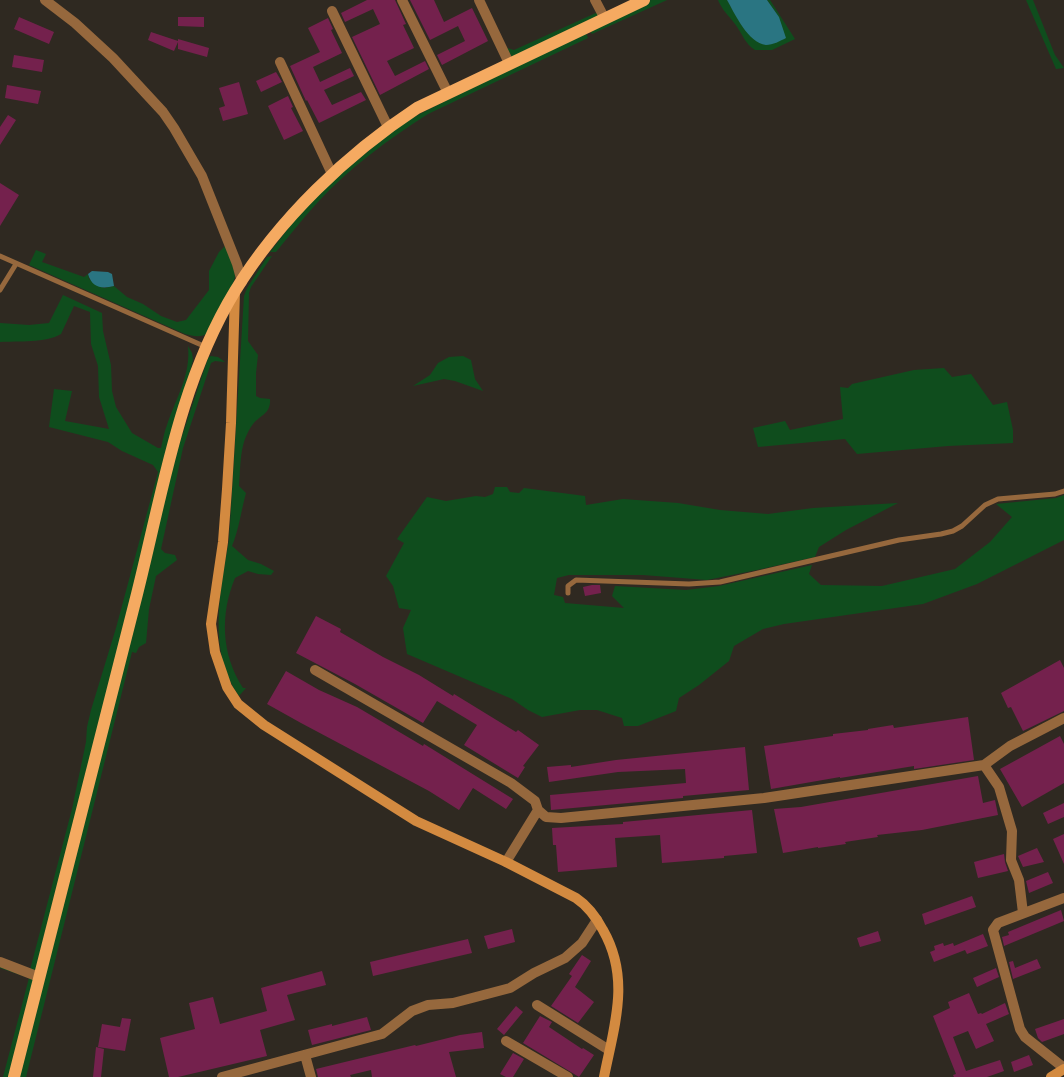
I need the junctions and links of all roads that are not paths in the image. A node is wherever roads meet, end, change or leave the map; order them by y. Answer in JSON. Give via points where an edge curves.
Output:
{"nodes":[{"id":1,"x":45,"y":0,"type":"edge"},
{"id":2,"x":402,"y":0,"type":"edge"},
{"id":3,"x":480,"y":0,"type":"edge"},
{"id":4,"x":595,"y":0,"type":"edge"},
{"id":5,"x":644,"y":0,"type":"edge"},
{"id":6,"x":332,"y":10,"type":"dead end"},
{"id":7,"x":606,"y":18,"type":"junction"},
{"id":8,"x":280,"y":62,"type":"dead end"},
{"id":9,"x":509,"y":63,"type":"junction"},
{"id":10,"x":448,"y":93,"type":"junction"},
{"id":11,"x":388,"y":127,"type":"junction"},
{"id":12,"x":332,"y":174,"type":"junction"},
{"id":13,"x":0,"y":256,"type":"edge"},
{"id":14,"x":16,"y":264,"type":"junction"},
{"id":15,"x":239,"y":287,"type":"junction"},
{"id":16,"x":0,"y":290,"type":"edge"},
{"id":17,"x":206,"y":348,"type":"junction"},
{"id":18,"x":1064,"y":491,"type":"edge"},
{"id":19,"x":568,"y":593,"type":"dead end"},
{"id":20,"x":315,"y":670,"type":"dead end"},
{"id":21,"x":1064,"y":718,"type":"edge"},
{"id":22,"x":984,"y":765,"type":"junction"},
{"id":23,"x":538,"y":810,"type":"junction"},
{"id":24,"x":506,"y":862,"type":"junction"},
{"id":25,"x":1064,"y":898,"type":"edge"},
{"id":26,"x":1023,"y":913,"type":"junction"},
{"id":27,"x":597,"y":920,"type":"junction"},
{"id":28,"x":0,"y":962,"type":"edge"},
{"id":29,"x":39,"y":977,"type":"junction"},
{"id":30,"x":536,"y":1005,"type":"dead end"},
{"id":31,"x":506,"y":1041,"type":"dead end"},
{"id":32,"x":609,"y":1050,"type":"junction"},
{"id":33,"x":306,"y":1055,"type":"junction"},
{"id":34,"x":1064,"y":1068,"type":"edge"},
{"id":35,"x":14,"y":1077,"type":"edge"},
{"id":36,"x":222,"y":1077,"type":"edge"},
{"id":37,"x":311,"y":1077,"type":"edge"},
{"id":38,"x":568,"y":1077,"type":"edge"},
{"id":39,"x":604,"y":1077,"type":"edge"},
{"id":40,"x":1051,"y":1077,"type":"edge"}],
"edges":[{"from":1,"to":15,"type":"street","via":[[113,58],[168,120],[202,176],[237,264]]},
{"from":2,"to":10,"type":"street"},
{"from":3,"to":9,"type":"street"},
{"from":4,"to":7,"type":"street"},
{"from":5,"to":7,"type":"main road"},
{"from":6,"to":11,"type":"street"},
{"from":7,"to":9,"type":"main road"},
{"from":8,"to":12,"type":"street"},
{"from":9,"to":10,"type":"main road"},
{"from":10,"to":11,"type":"main road"},
{"from":11,"to":12,"type":"main road"},
{"from":12,"to":15,"type":"main road","via":[[299,208]]},
{"from":13,"to":14,"type":"lane"},
{"from":14,"to":16,"type":"lane"},
{"from":14,"to":17,"type":"lane"},
{"from":15,"to":17,"type":"main road"},
{"from":15,"to":24,"type":"street","via":[[227,498],[211,624],[215,652],[227,686],[238,704],[264,726],[416,821]]},
{"from":17,"to":29,"type":"main road","via":[[171,448]]},
{"from":18,"to":19,"type":"lane","via":[[998,499],[985,505],[954,531],[899,540],[728,580],[689,584],[576,580],[568,586]]},
{"from":20,"to":23,"type":"street","via":[[511,783],[535,801]]},
{"from":21,"to":22,"type":"street","via":[[1010,746]]},
{"from":22,"to":23,"type":"street","via":[[764,798],[561,818],[546,817]]},
{"from":22,"to":26,"type":"street","via":[[999,788],[1012,832],[1011,860],[1019,880]]},
{"from":23,"to":24,"type":"street"},
{"from":24,"to":27,"type":"street","via":[[576,898]]},
{"from":25,"to":26,"type":"street"},
{"from":26,"to":34,"type":"street","via":[[998,923],[994,930],[1020,1028],[1025,1037]]},
{"from":27,"to":32,"type":"street","via":[[608,939],[619,980],[619,999]]},
{"from":27,"to":33,"type":"street","via":[[582,943],[565,958],[510,988],[412,1010],[382,1034]]},
{"from":28,"to":29,"type":"street"},
{"from":29,"to":35,"type":"main road"},
{"from":30,"to":32,"type":"street"},
{"from":31,"to":38,"type":"street"},
{"from":32,"to":39,"type":"street"},
{"from":33,"to":36,"type":"street"},
{"from":33,"to":37,"type":"street"},
{"from":34,"to":40,"type":"street"}]}
